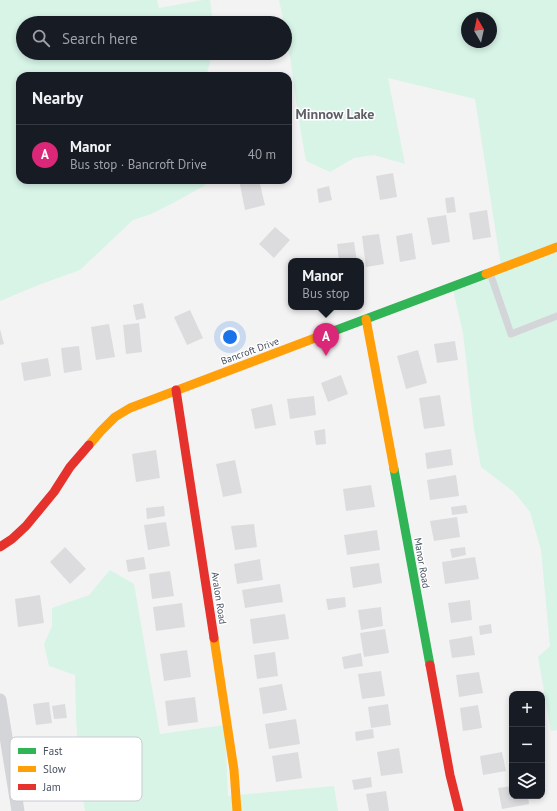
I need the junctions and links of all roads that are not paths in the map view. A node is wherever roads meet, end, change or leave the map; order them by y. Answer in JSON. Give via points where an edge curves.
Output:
{"nodes":[{"id":1,"x":557,"y":247,"type":"edge"},
{"id":2,"x":490,"y":272,"type":"junction"},
{"id":3,"x":557,"y":316,"type":"edge"},
{"id":4,"x":366,"y":319,"type":"junction"},
{"id":5,"x":176,"y":390,"type":"junction"},
{"id":6,"x":0,"y":547,"type":"edge"},
{"id":7,"x":0,"y":700,"type":"edge"},
{"id":8,"x":10,"y":762,"type":"edge"},
{"id":9,"x":16,"y":801,"type":"edge"},
{"id":10,"x":18,"y":811,"type":"edge"},
{"id":11,"x":237,"y":811,"type":"edge"},
{"id":12,"x":459,"y":811,"type":"edge"}],
"edges":[{"from":1,"to":2,"type":"street","name":"Bancroft Drive"},
{"from":2,"to":3,"type":"lane","via":[[512,334]]},
{"from":2,"to":4,"type":"street","name":"Bancroft Drive"},
{"from":4,"to":5,"type":"street","name":"Bancroft Drive"},
{"from":4,"to":12,"type":"street","name":"Manor Road","via":[[450,775]]},
{"from":5,"to":6,"type":"street","name":"Bancroft Drive","via":[[130,408],[115,417],[75,461],[26,526]]},
{"from":5,"to":11,"type":"street","name":"Avalon Road","via":[[234,770]]},
{"from":7,"to":8,"type":"street"},
{"from":9,"to":10,"type":"street"}]}
